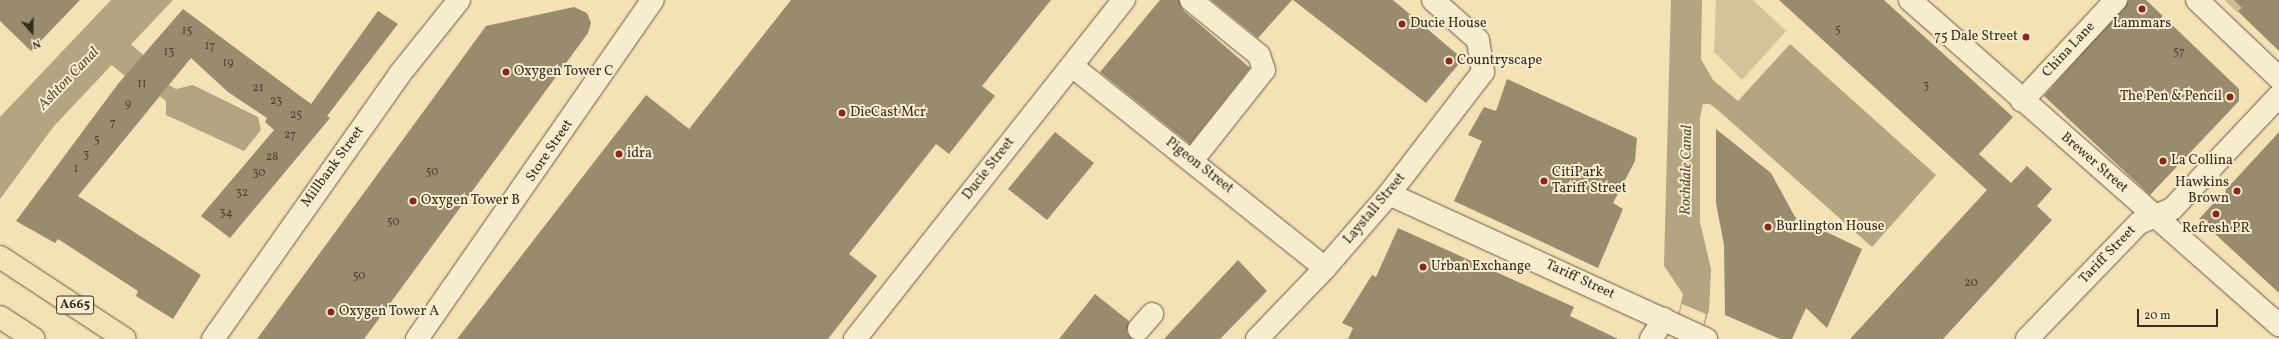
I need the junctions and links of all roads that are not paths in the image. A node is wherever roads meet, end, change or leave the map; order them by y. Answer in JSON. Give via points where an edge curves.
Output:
{"nodes":[{"id":1,"x":460,"y":0,"type":"edge"},
{"id":2,"x":653,"y":0,"type":"edge"},
{"id":3,"x":1124,"y":0,"type":"edge"},
{"id":4,"x":1192,"y":0,"type":"edge"},
{"id":5,"x":1432,"y":0,"type":"edge"},
{"id":6,"x":1910,"y":0,"type":"edge"},
{"id":7,"x":2116,"y":0,"type":"edge"},
{"id":8,"x":2197,"y":0,"type":"edge"},
{"id":9,"x":1072,"y":66,"type":"junction"},
{"id":10,"x":2279,"y":78,"type":"edge"},
{"id":11,"x":2279,"y":96,"type":"edge"},
{"id":12,"x":2022,"y":101,"type":"junction"},
{"id":13,"x":1192,"y":161,"type":"junction"},
{"id":14,"x":1389,"y":194,"type":"junction"},
{"id":15,"x":2155,"y":217,"type":"junction"},
{"id":16,"x":0,"y":257,"type":"edge"},
{"id":17,"x":1325,"y":268,"type":"junction"},
{"id":18,"x":0,"y":317,"type":"edge"},
{"id":19,"x":95,"y":318,"type":"junction"},
{"id":20,"x":2279,"y":325,"type":"edge"},
{"id":21,"x":1664,"y":329,"type":"edge"},
{"id":22,"x":34,"y":339,"type":"edge"},
{"id":23,"x":108,"y":339,"type":"edge"},
{"id":24,"x":125,"y":339,"type":"edge"},
{"id":25,"x":213,"y":339,"type":"edge"},
{"id":26,"x":417,"y":339,"type":"edge"},
{"id":27,"x":855,"y":339,"type":"edge"},
{"id":28,"x":1257,"y":339,"type":"edge"},
{"id":29,"x":1651,"y":339,"type":"edge"},
{"id":30,"x":1706,"y":339,"type":"edge"},
{"id":31,"x":2027,"y":339,"type":"edge"}],
"edges":[{"from":1,"to":25,"type":"street","name":"Millbank Street","via":[[399,75]]},
{"from":2,"to":26,"type":"street","name":"Store Street"},
{"from":3,"to":9,"type":"street","name":"Ducie Street"},
{"from":4,"to":13,"type":"street","via":[[1259,55],[1264,70]]},
{"from":5,"to":14,"type":"street","name":"Laystall Street","via":[[1478,40],[1483,72]]},
{"from":6,"to":12,"type":"street","name":"Brewer Street"},
{"from":7,"to":12,"type":"street","name":"China Lane"},
{"from":8,"to":10,"type":"street","via":[[2223,12]]},
{"from":9,"to":13,"type":"street","name":"Pigeon Street"},
{"from":9,"to":27,"type":"street","name":"Ducie Street"},
{"from":11,"to":15,"type":"street","name":"Tariff Street","via":[[2172,209]]},
{"from":12,"to":15,"type":"street","name":"Brewer Street"},
{"from":13,"to":17,"type":"street","name":"Pigeon Street"},
{"from":14,"to":17,"type":"street","name":"Laystall Street"},
{"from":14,"to":21,"type":"street","name":"Tariff Street"},
{"from":15,"to":20,"type":"street","name":"Brewer Street"},
{"from":15,"to":31,"type":"street","name":"Tariff Street","via":[[2139,223]]},
{"from":16,"to":19,"type":"highway","number":"A665"},
{"from":17,"to":28,"type":"street","name":"Laystall Street"},
{"from":18,"to":22,"type":"highway"},
{"from":19,"to":23,"type":"street"},
{"from":19,"to":24,"type":"highway","number":"A665"},
{"from":21,"to":29,"type":"street"},
{"from":21,"to":30,"type":"street","name":"Tariff Street"}]}
